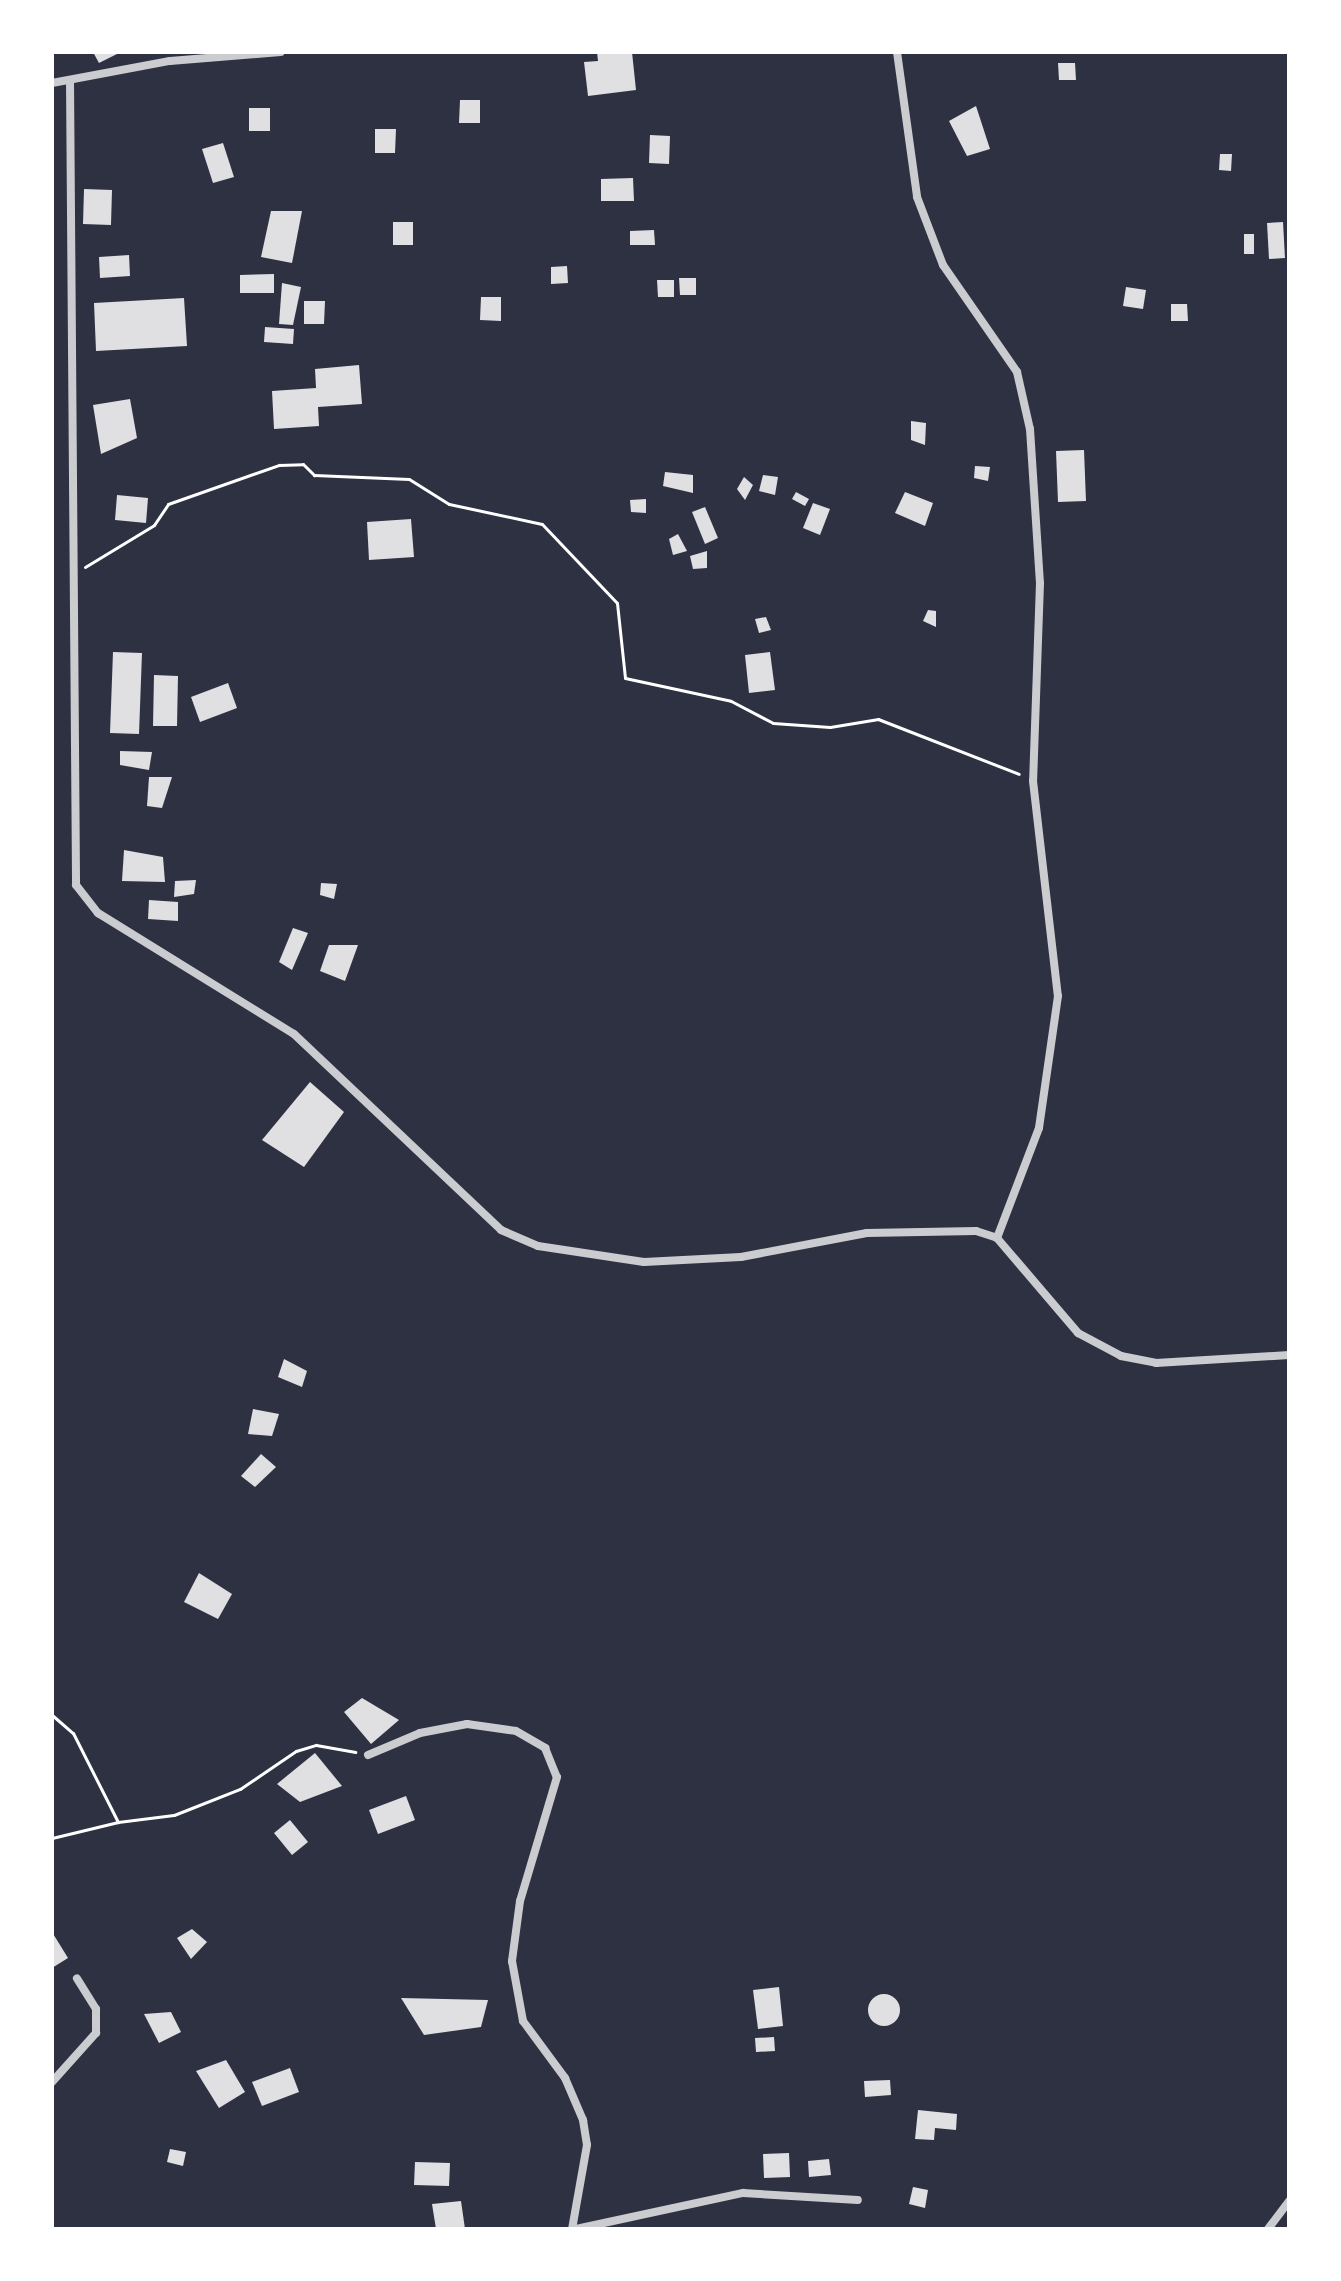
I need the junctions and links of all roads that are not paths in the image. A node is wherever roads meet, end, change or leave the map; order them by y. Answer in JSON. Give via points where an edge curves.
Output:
{"nodes":[{"id":1,"x":281,"y":52,"type":"edge"},
{"id":2,"x":897,"y":52,"type":"edge"},
{"id":3,"x":70,"y":80,"type":"junction"},
{"id":4,"x":52,"y":83,"type":"edge"},
{"id":5,"x":997,"y":1238,"type":"junction"},
{"id":6,"x":1289,"y":1355,"type":"edge"},
{"id":7,"x":368,"y":1755,"type":"road end"},
{"id":8,"x":77,"y":1978,"type":"dead end"},
{"id":9,"x":52,"y":2082,"type":"edge"},
{"id":10,"x":858,"y":2200,"type":"dead end"},
{"id":11,"x":1289,"y":2201,"type":"edge"},
{"id":12,"x":574,"y":2229,"type":"edge"},
{"id":13,"x":1268,"y":2229,"type":"edge"}],
"edges":[{"from":1,"to":3,"type":"street","via":[[170,61]]},
{"from":2,"to":5,"type":"street","via":[[917,197],[943,265],[1017,372],[1030,429],[1040,583],[1033,781],[1058,996],[1039,1128]]},
{"from":3,"to":4,"type":"street"},
{"from":3,"to":5,"type":"street","via":[[76,885],[98,913],[294,1034],[501,1230],[538,1246],[644,1262],[741,1257],[930,1229]]},
{"from":5,"to":6,"type":"street","via":[[1078,1333],[1121,1356],[1156,1363]]},
{"from":7,"to":12,"type":"street","via":[[420,1733],[467,1724],[516,1731],[545,1748],[557,1777],[520,1901],[512,1961],[523,2021],[565,2078],[583,2120],[587,2145]]},
{"from":8,"to":9,"type":"street","via":[[96,2009],[96,2033]]},
{"from":10,"to":12,"type":"street","via":[[743,2193]]},
{"from":11,"to":13,"type":"street"}]}
